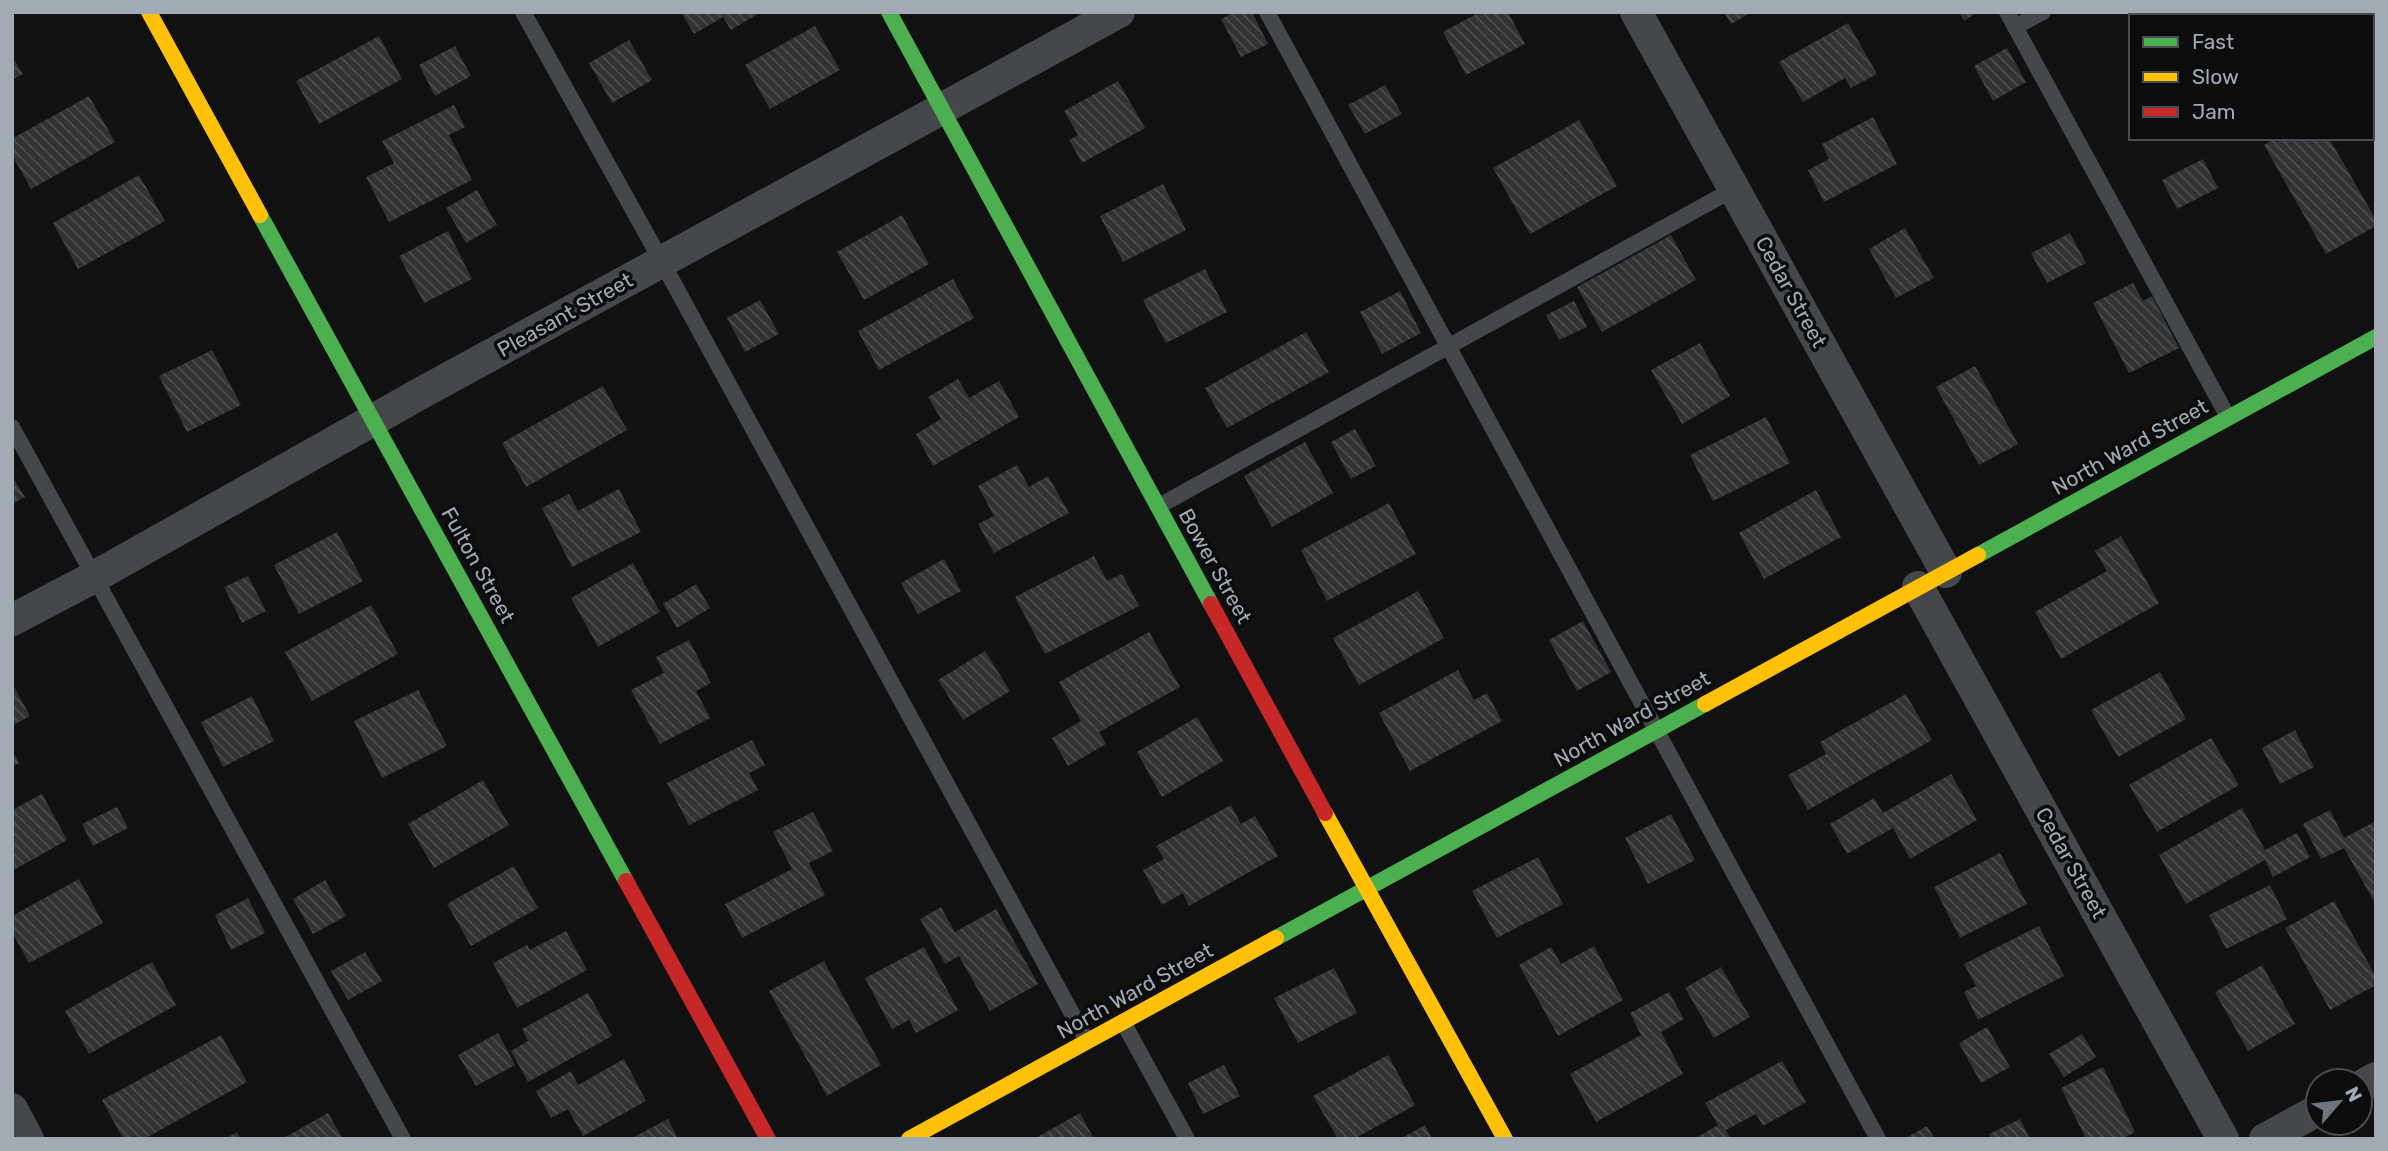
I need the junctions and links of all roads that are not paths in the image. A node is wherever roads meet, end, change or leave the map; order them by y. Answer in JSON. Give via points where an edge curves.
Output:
{"nodes":[{"id":1,"x":149,"y":12,"type":"edge"},
{"id":2,"x":523,"y":12,"type":"edge"},
{"id":3,"x":889,"y":12,"type":"edge"},
{"id":4,"x":1119,"y":12,"type":"edge"},
{"id":5,"x":1267,"y":12,"type":"edge"},
{"id":6,"x":1636,"y":12,"type":"edge"},
{"id":7,"x":2043,"y":12,"type":"edge"},
{"id":8,"x":2011,"y":20,"type":"edge"},
{"id":9,"x":944,"y":109,"type":"junction"},
{"id":10,"x":1734,"y":189,"type":"junction"},
{"id":11,"x":662,"y":262,"type":"junction"},
{"id":12,"x":2376,"y":337,"type":"edge"},
{"id":13,"x":1448,"y":346,"type":"junction"},
{"id":14,"x":2228,"y":417,"type":"junction"},
{"id":15,"x":374,"y":420,"type":"junction"},
{"id":16,"x":12,"y":427,"type":"edge"},
{"id":17,"x":1158,"y":506,"type":"junction"},
{"id":18,"x":1946,"y":572,"type":"junction"},
{"id":19,"x":94,"y":577,"type":"junction"},
{"id":20,"x":1918,"y":587,"type":"junction"},
{"id":21,"x":12,"y":620,"type":"edge"},
{"id":22,"x":1656,"y":730,"type":"junction"},
{"id":23,"x":1366,"y":889,"type":"junction"},
{"id":24,"x":1123,"y":1022,"type":"junction"},
{"id":25,"x":1087,"y":1041,"type":"junction"},
{"id":26,"x":12,"y":1109,"type":"edge"},
{"id":27,"x":2304,"y":1118,"type":"edge"},
{"id":28,"x":29,"y":1139,"type":"edge"},
{"id":29,"x":403,"y":1139,"type":"edge"},
{"id":30,"x":768,"y":1139,"type":"edge"},
{"id":31,"x":909,"y":1139,"type":"edge"},
{"id":32,"x":1187,"y":1139,"type":"edge"},
{"id":33,"x":1505,"y":1139,"type":"edge"},
{"id":34,"x":1878,"y":1139,"type":"edge"},
{"id":35,"x":2223,"y":1139,"type":"edge"},
{"id":36,"x":2265,"y":1139,"type":"edge"}],
"edges":[{"from":1,"to":15,"type":"street","name":"Fulton Street"},
{"from":2,"to":11,"type":"lane"},
{"from":3,"to":9,"type":"street","name":"Bower Street"},
{"from":4,"to":9,"type":"street","name":"Pleasant Street"},
{"from":5,"to":13,"type":"lane"},
{"from":6,"to":10,"type":"street","name":"Cedar Street"},
{"from":7,"to":8,"type":"lane"},
{"from":8,"to":14,"type":"lane"},
{"from":9,"to":11,"type":"street","name":"Pleasant Street"},
{"from":9,"to":17,"type":"street","name":"Bower Street"},
{"from":10,"to":13,"type":"lane"},
{"from":10,"to":18,"type":"street","name":"Cedar Street"},
{"from":11,"to":15,"type":"street","name":"Pleasant Street"},
{"from":11,"to":25,"type":"lane"},
{"from":12,"to":14,"type":"street","name":"North Ward Street"},
{"from":13,"to":17,"type":"lane"},
{"from":13,"to":22,"type":"lane"},
{"from":14,"to":18,"type":"street","name":"North Ward Street"},
{"from":15,"to":19,"type":"street","name":"Pleasant Street"},
{"from":15,"to":30,"type":"street","name":"Fulton Street"},
{"from":16,"to":19,"type":"lane"},
{"from":17,"to":23,"type":"street","name":"Bower Street"},
{"from":18,"to":20,"type":"street","name":"North Ward Street"},
{"from":19,"to":21,"type":"street","name":"Pleasant Street"},
{"from":19,"to":29,"type":"lane"},
{"from":20,"to":22,"type":"street","name":"North Ward Street"},
{"from":20,"to":35,"type":"street","name":"Cedar Street"},
{"from":22,"to":23,"type":"street","name":"North Ward Street"},
{"from":22,"to":34,"type":"lane"},
{"from":23,"to":24,"type":"street","name":"North Ward Street"},
{"from":23,"to":33,"type":"street","name":"Bower Street"},
{"from":24,"to":25,"type":"street","name":"North Ward Street"},
{"from":24,"to":32,"type":"lane"},
{"from":25,"to":31,"type":"street","name":"North Ward Street"},
{"from":26,"to":28,"type":"street"},
{"from":27,"to":36,"type":"street"}]}
